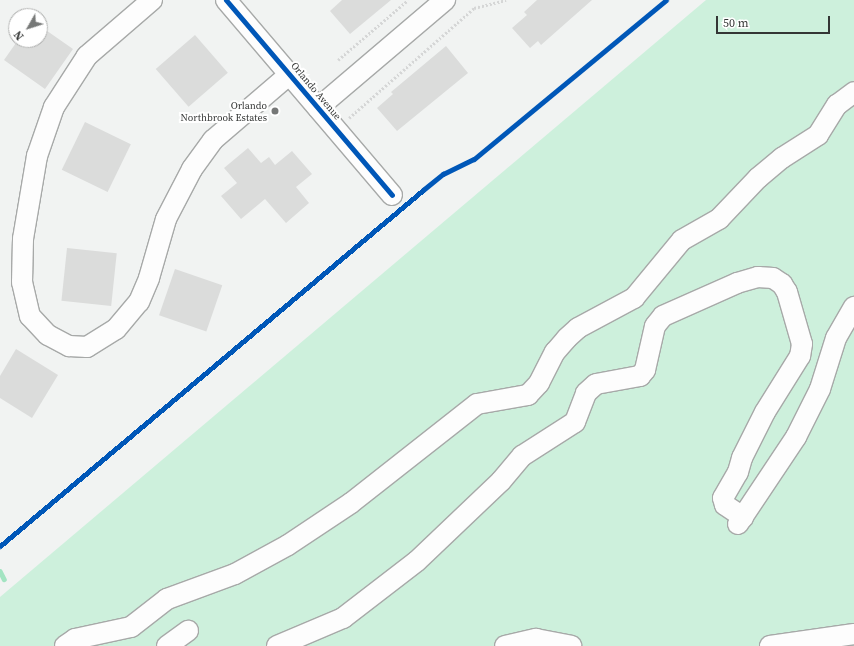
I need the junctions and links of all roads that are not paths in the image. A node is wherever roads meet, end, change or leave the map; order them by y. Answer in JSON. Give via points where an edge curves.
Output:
{"nodes":[{"id":1,"x":152,"y":0,"type":"edge"},
{"id":2,"x":226,"y":0,"type":"edge"},
{"id":3,"x":445,"y":0,"type":"edge"},
{"id":4,"x":290,"y":74,"type":"junction"},
{"id":5,"x":854,"y":92,"type":"edge"},
{"id":6,"x":318,"y":108,"type":"junction"},
{"id":7,"x":392,"y":195,"type":"dead end"},
{"id":8,"x":854,"y":307,"type":"edge"},
{"id":9,"x":188,"y":631,"type":"dead end"},
{"id":10,"x":854,"y":634,"type":"edge"},
{"id":11,"x":65,"y":646,"type":"edge"},
{"id":12,"x":167,"y":646,"type":"edge"},
{"id":13,"x":277,"y":646,"type":"edge"},
{"id":14,"x":505,"y":646,"type":"edge"},
{"id":15,"x":571,"y":646,"type":"edge"},
{"id":16,"x":770,"y":646,"type":"edge"}],
"edges":[{"from":1,"to":4,"type":"street","via":[[87,56],[54,107],[37,156],[23,239],[22,282],[30,316],[48,335],[69,346],[87,347],[116,329],[139,302],[149,278],[166,219],[192,169],[213,140]]},
{"from":2,"to":4,"type":"street","name":"Orlando Avenue"},
{"from":3,"to":6,"type":"street"},
{"from":4,"to":6,"type":"street","name":"Orlando Avenue"},
{"from":5,"to":11,"type":"street","via":[[838,105],[818,135],[773,165],[719,219],[682,240],[634,298],[573,333],[555,352],[539,383],[528,395],[478,404],[351,503],[288,544],[235,574],[167,599],[131,627],[75,639]]},
{"from":6,"to":7,"type":"street","name":"Orlando Avenue"},
{"from":8,"to":13,"type":"street","via":[[836,338],[820,388],[796,437],[740,521],[725,505],[723,498],[738,472],[742,458],[765,412],[800,356],[802,344],[787,292],[782,284],[773,278],[737,282],[663,316],[655,326],[645,370],[640,376],[596,384],[586,393],[575,422],[522,456],[501,481],[417,561],[343,618]]},
{"from":9,"to":12,"type":"street"},
{"from":10,"to":16,"type":"street"},
{"from":14,"to":15,"type":"street","via":[[536,639]]}]}
